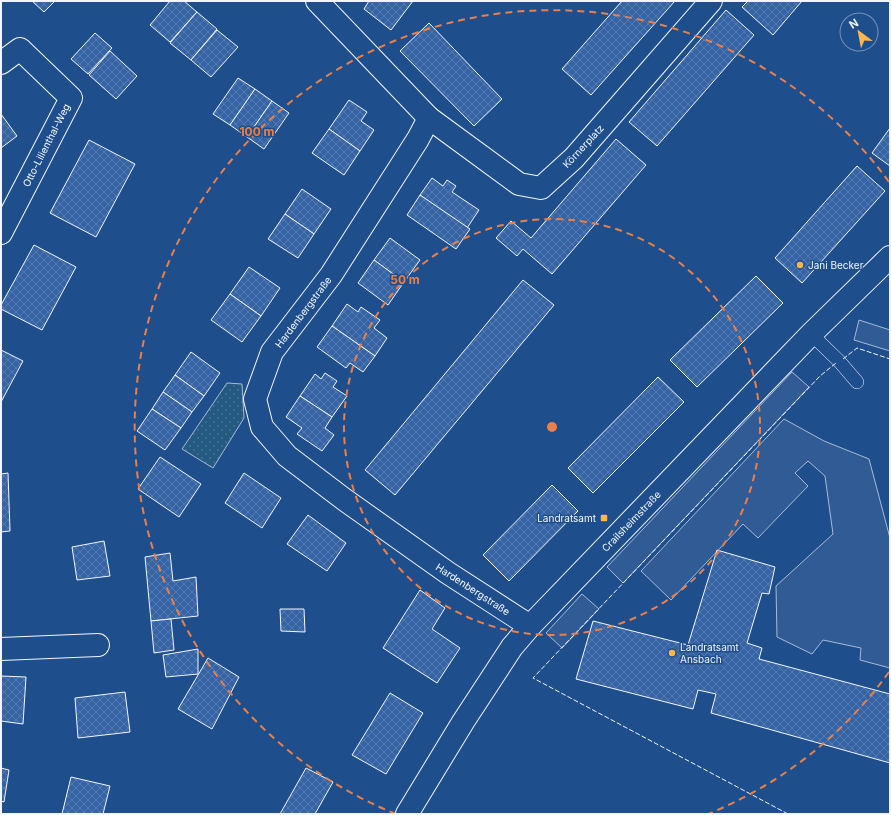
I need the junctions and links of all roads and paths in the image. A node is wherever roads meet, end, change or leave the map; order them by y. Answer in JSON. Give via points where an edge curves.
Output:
{"nodes":[{"id":1,"x":711,"y":1,"type":"edge"},
{"id":2,"x":322,"y":3,"type":"edge"},
{"id":3,"x":1,"y":62,"type":"edge"},
{"id":4,"x":429,"y":118,"type":"junction"},
{"id":5,"x":1,"y":233,"type":"edge"},
{"id":6,"x":890,"y":257,"type":"edge"},
{"id":7,"x":811,"y":334,"type":"junction"},
{"id":8,"x":857,"y":382,"type":"dead end"},
{"id":9,"x":530,"y":626,"type":"junction"},
{"id":10,"x":98,"y":644,"type":"dead end"},
{"id":11,"x":1,"y":649,"type":"edge"},
{"id":12,"x":407,"y":814,"type":"edge"}],
"edges":[{"from":1,"to":4,"type":"street","name":"Körnerplatz","via":[[574,158],[541,188],[520,184]]},
{"from":2,"to":4,"type":"street"},
{"from":3,"to":5,"type":"street","name":"Otto-Lilienthal-Weg","via":[[20,49],[71,98]]},
{"from":4,"to":9,"type":"street","name":"Hardenbergstraße","via":[[331,275],[272,352],[255,399],[262,427],[287,456],[448,574]]},
{"from":6,"to":7,"type":"street","name":"Crailsheimstraße"},
{"from":7,"to":8,"type":"lane"},
{"from":7,"to":9,"type":"street","name":"Crailsheimstraße"},
{"from":9,"to":12,"type":"street","name":"Crailsheimstraße","via":[[512,647]]},
{"from":10,"to":11,"type":"street"}]}
